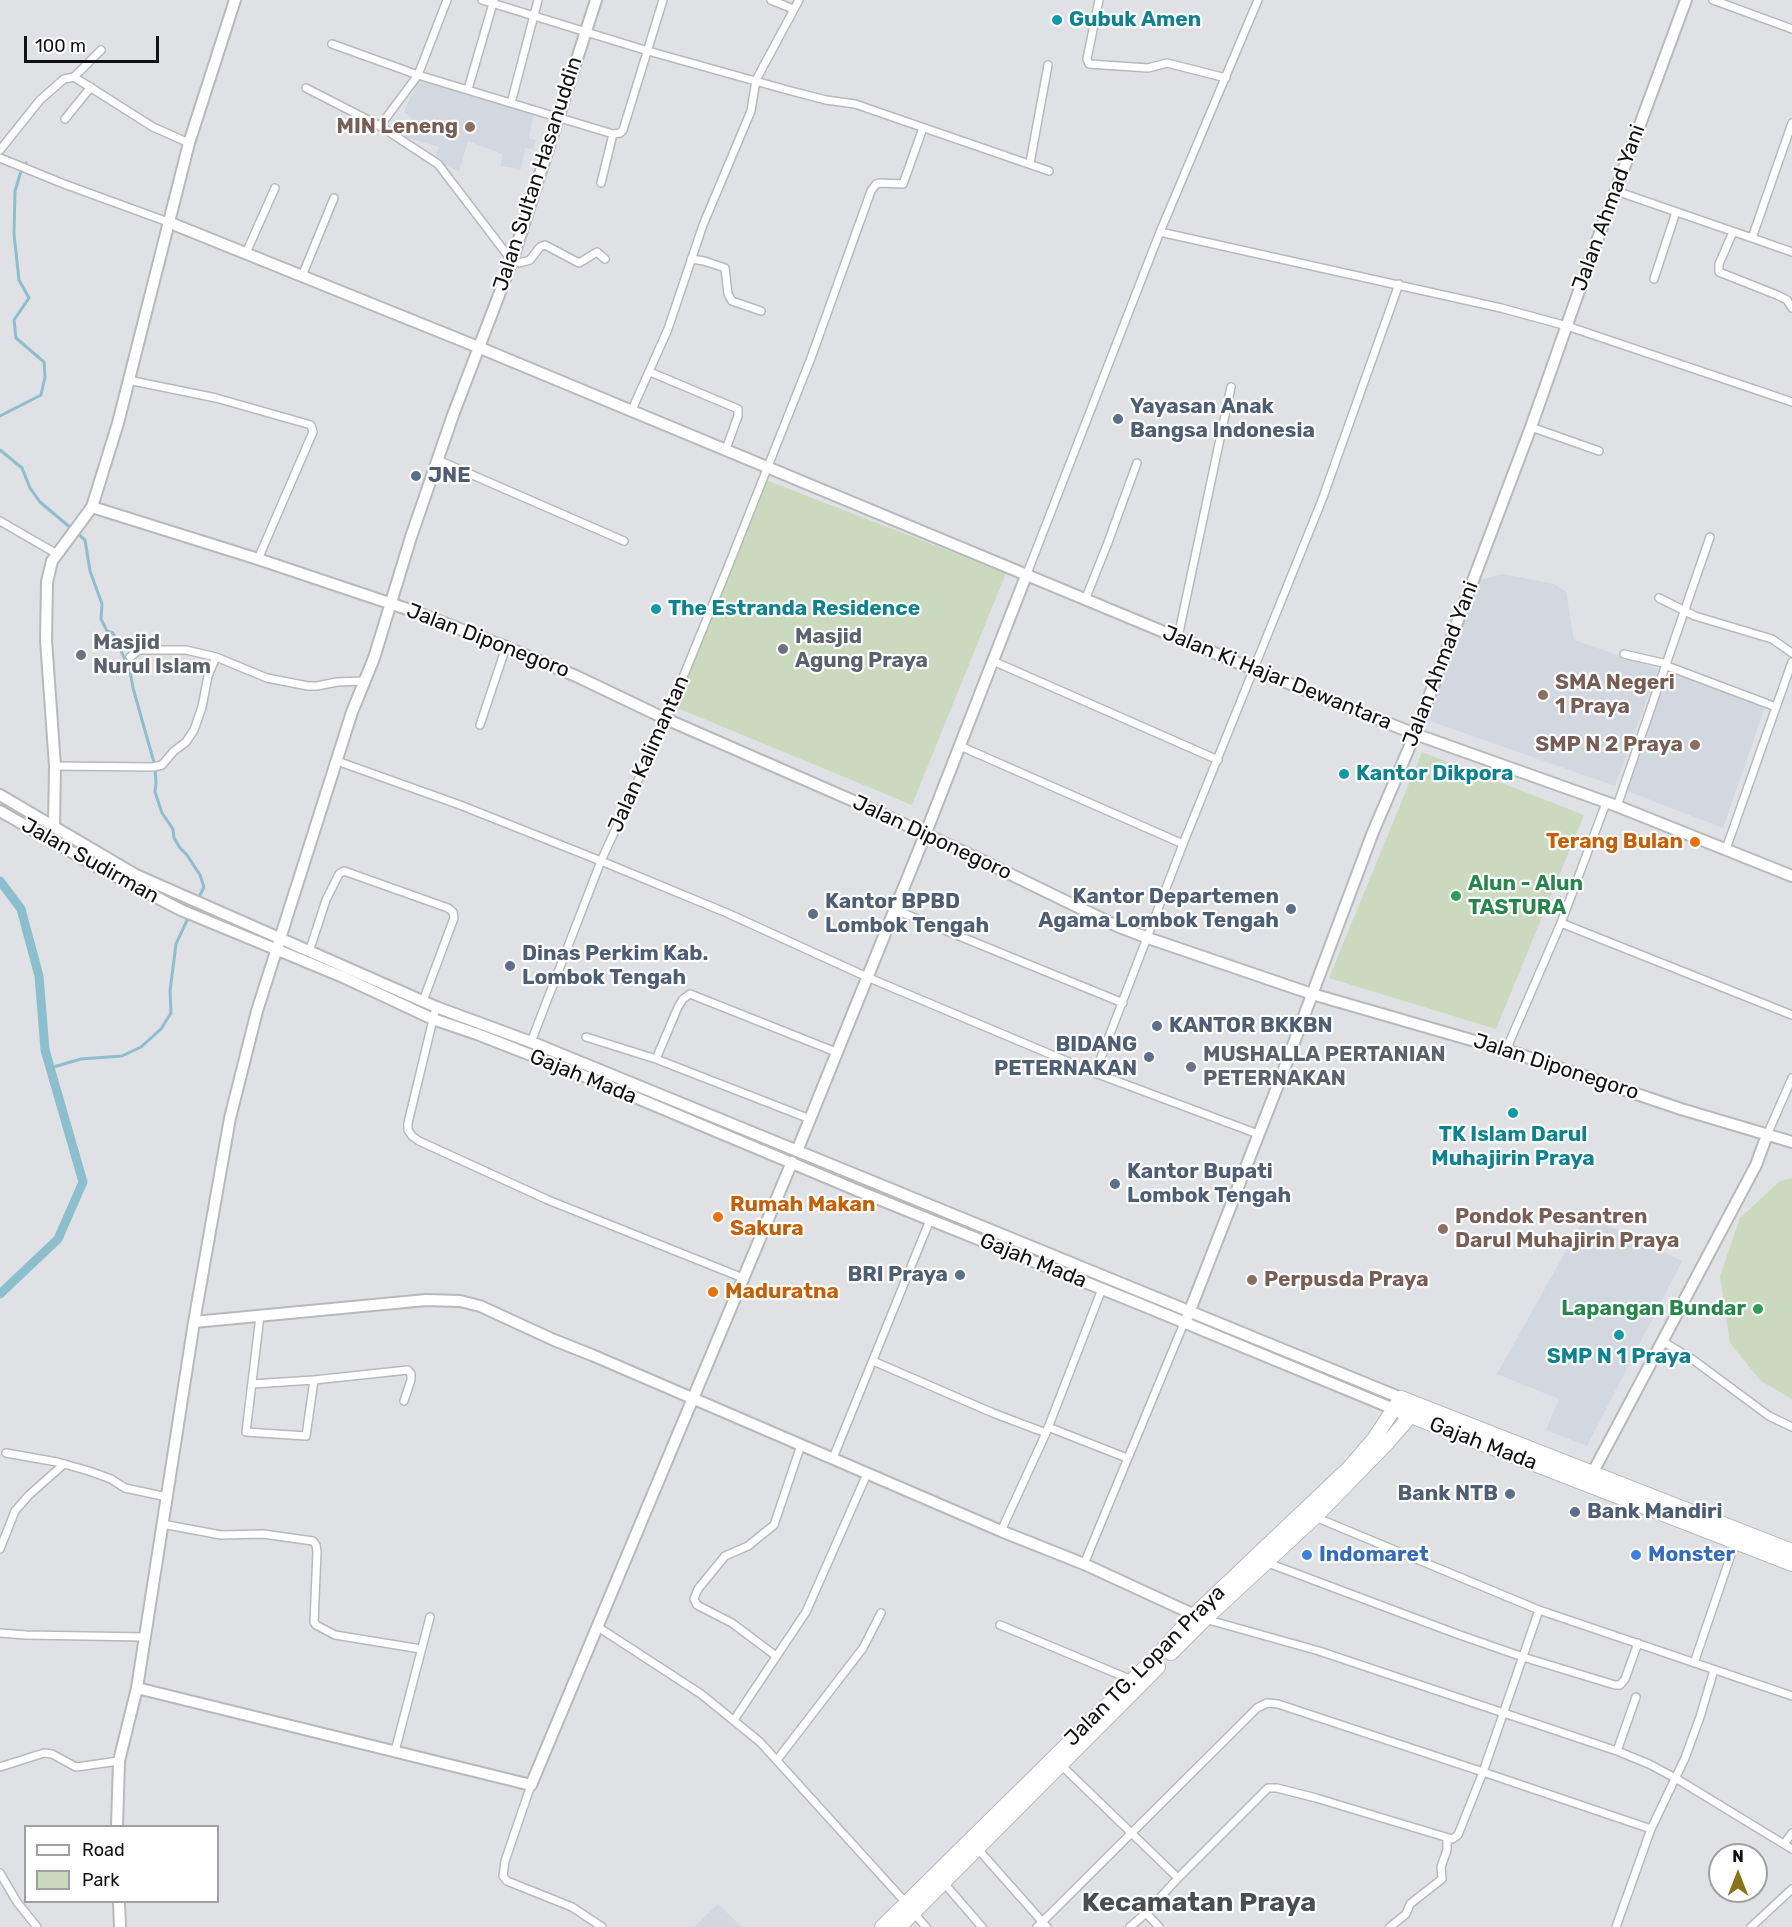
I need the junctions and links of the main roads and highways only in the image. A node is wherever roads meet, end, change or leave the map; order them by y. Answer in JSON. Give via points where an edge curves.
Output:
{"nodes":[{"id":1,"x":1397,"y":1403,"type":"joint"},
{"id":2,"x":1415,"y":1411,"type":"junction"},
{"id":3,"x":1792,"y":1551,"type":"edge"},
{"id":4,"x":1792,"y":1564,"type":"edge"},
{"id":5,"x":1200,"y":1617,"type":"junction"},
{"id":6,"x":910,"y":1908,"type":"junction"},
{"id":7,"x":882,"y":1927,"type":"edge"},
{"id":8,"x":899,"y":1927,"type":"edge"}],
"edges":[{"from":1,"to":2,"type":"highway","name":"Gajah Mada"},
{"from":1,"to":5,"type":"highway","name":"Jalan TG. Lopan Praya","via":[[1350,1467]]},
{"from":2,"to":3,"type":"highway","name":"Gajah Mada","via":[[1593,1472]]},
{"from":2,"to":4,"type":"highway","name":"Gajah Mada"},
{"from":2,"to":5,"type":"highway","name":"Jalan TG. Lopan Praya","via":[[1268,1563]]},
{"from":5,"to":6,"type":"highway","name":"Jalan TG. Lopan Praya","via":[[1132,1680]]},
{"from":5,"to":6,"type":"highway","name":"Jalan TG. Lopan Praya","via":[[1061,1765],[943,1882]]},
{"from":6,"to":7,"type":"highway","name":"Jalan TG. Lopan Praya"},
{"from":6,"to":8,"type":"highway","name":"Jalan TG. Lopan Praya"}]}
